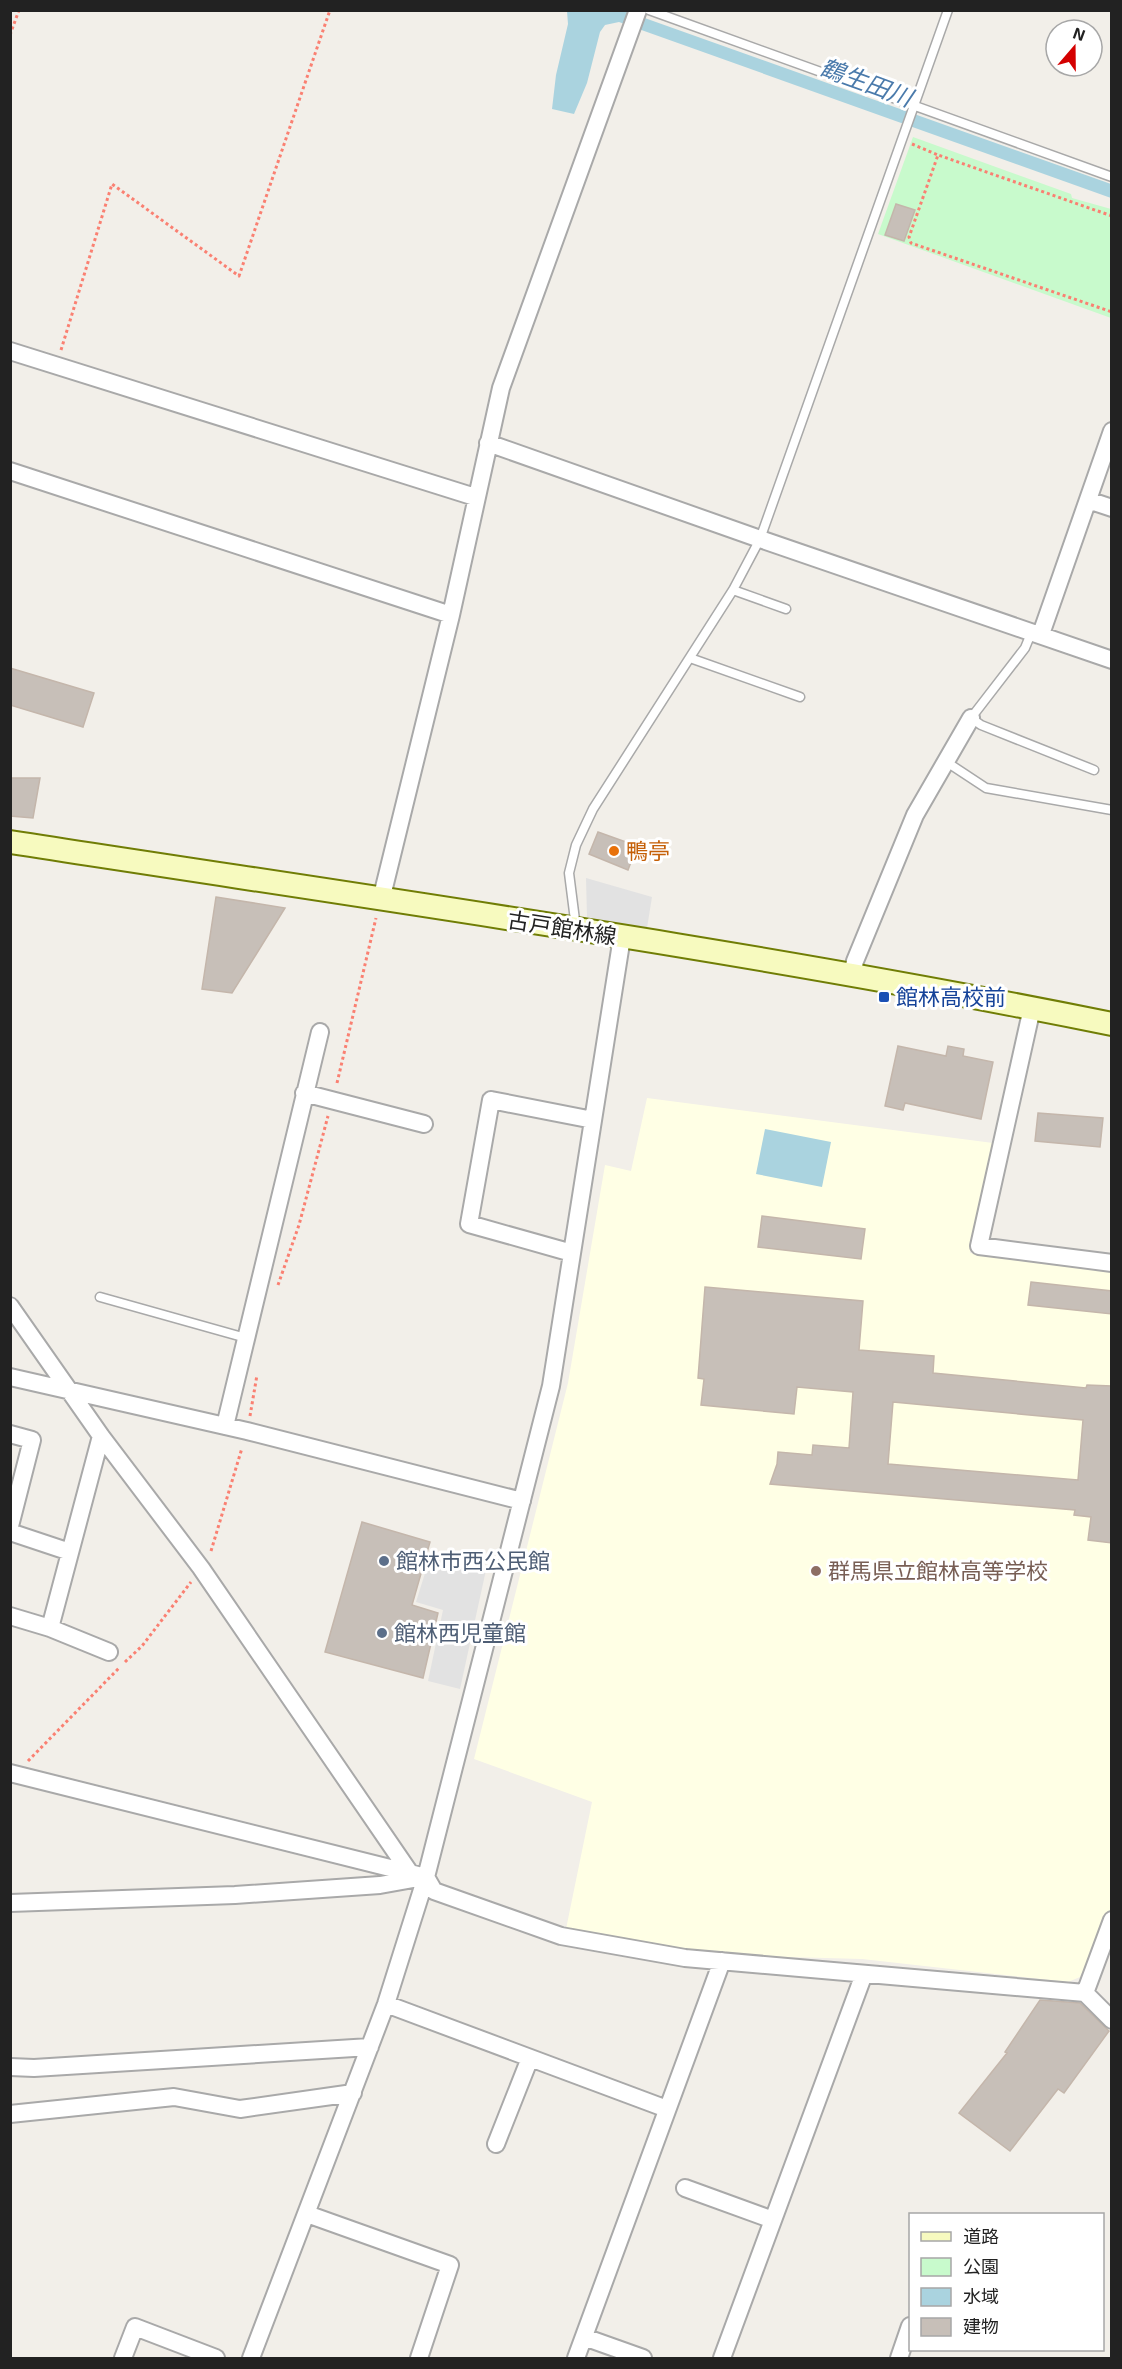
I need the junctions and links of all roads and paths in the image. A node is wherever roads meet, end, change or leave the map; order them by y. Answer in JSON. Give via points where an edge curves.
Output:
{"nodes":[{"id":1,"x":19,"y":10,"type":"edge"},
{"id":2,"x":330,"y":10,"type":"edge"},
{"id":3,"x":948,"y":10,"type":"edge"},
{"id":4,"x":641,"y":11,"type":"edge"},
{"id":5,"x":10,"y":35,"type":"edge"},
{"id":6,"x":914,"y":107,"type":"junction"},
{"id":7,"x":902,"y":140,"type":"junction"},
{"id":8,"x":938,"y":155,"type":"junction"},
{"id":9,"x":1112,"y":177,"type":"edge"},
{"id":10,"x":1112,"y":216,"type":"edge"},
{"id":11,"x":1112,"y":312,"type":"edge"},
{"id":12,"x":10,"y":351,"type":"edge"},
{"id":13,"x":56,"y":366,"type":"junction"},
{"id":14,"x":1112,"y":431,"type":"edge"},
{"id":15,"x":488,"y":443,"type":"junction"},
{"id":16,"x":10,"y":471,"type":"edge"},
{"id":17,"x":475,"y":497,"type":"junction"},
{"id":18,"x":1088,"y":500,"type":"junction"},
{"id":19,"x":1112,"y":508,"type":"edge"},
{"id":20,"x":760,"y":539,"type":"junction"},
{"id":21,"x":733,"y":590,"type":"junction"},
{"id":22,"x":786,"y":609,"type":"dead end"},
{"id":23,"x":451,"y":615,"type":"junction"},
{"id":24,"x":1036,"y":632,"type":"junction"},
{"id":25,"x":690,"y":658,"type":"junction"},
{"id":26,"x":1112,"y":660,"type":"edge"},
{"id":27,"x":800,"y":697,"type":"dead end"},
{"id":28,"x":971,"y":718,"type":"junction"},
{"id":29,"x":945,"y":761,"type":"junction"},
{"id":30,"x":1095,"y":770,"type":"dead end"},
{"id":31,"x":1112,"y":810,"type":"edge"},
{"id":32,"x":10,"y":842,"type":"edge"},
{"id":33,"x":379,"y":908,"type":"junction"},
{"id":34,"x":576,"y":929,"type":"junction"},
{"id":35,"x":622,"y":937,"type":"junction"},
{"id":36,"x":852,"y":976,"type":"junction"},
{"id":37,"x":1032,"y":1008,"type":"junction"},
{"id":38,"x":1112,"y":1024,"type":"edge"},
{"id":39,"x":320,"y":1032,"type":"dead end"},
{"id":40,"x":304,"y":1093,"type":"junction"},
{"id":41,"x":333,"y":1100,"type":"junction"},
{"id":42,"x":593,"y":1120,"type":"junction"},
{"id":43,"x":424,"y":1124,"type":"dead end"},
{"id":44,"x":300,"y":1226,"type":"dead end"},
{"id":45,"x":572,"y":1253,"type":"junction"},
{"id":46,"x":1112,"y":1263,"type":"edge"},
{"id":47,"x":100,"y":1298,"type":"dead end"},
{"id":48,"x":10,"y":1306,"type":"edge"},
{"id":49,"x":246,"y":1338,"type":"junction"},
{"id":50,"x":10,"y":1377,"type":"edge"},
{"id":51,"x":71,"y":1392,"type":"junction"},
{"id":52,"x":225,"y":1426,"type":"junction"},
{"id":53,"x":10,"y":1434,"type":"edge"},
{"id":54,"x":101,"y":1436,"type":"junction"},
{"id":55,"x":245,"y":1438,"type":"dead end"},
{"id":56,"x":522,"y":1501,"type":"junction"},
{"id":57,"x":10,"y":1526,"type":"edge"},
{"id":58,"x":10,"y":1532,"type":"edge"},
{"id":59,"x":70,"y":1552,"type":"junction"},
{"id":60,"x":207,"y":1557,"type":"dead end"},
{"id":61,"x":196,"y":1576,"type":"dead end"},
{"id":62,"x":10,"y":1616,"type":"edge"},
{"id":63,"x":50,"y":1628,"type":"junction"},
{"id":64,"x":109,"y":1652,"type":"dead end"},
{"id":65,"x":27,"y":1762,"type":"dead end"},
{"id":66,"x":10,"y":1773,"type":"edge"},
{"id":67,"x":418,"y":1875,"type":"junction"},
{"id":68,"x":10,"y":1903,"type":"edge"},
{"id":69,"x":1112,"y":1920,"type":"edge"},
{"id":70,"x":722,"y":1961,"type":"junction"},
{"id":71,"x":864,"y":1974,"type":"junction"},
{"id":72,"x":1085,"y":1993,"type":"junction"},
{"id":73,"x":386,"y":2004,"type":"junction"},
{"id":74,"x":1112,"y":2020,"type":"edge"},
{"id":75,"x":370,"y":2047,"type":"junction"},
{"id":76,"x":530,"y":2058,"type":"junction"},
{"id":77,"x":10,"y":2067,"type":"edge"},
{"id":78,"x":353,"y":2093,"type":"junction"},
{"id":79,"x":667,"y":2109,"type":"junction"},
{"id":80,"x":10,"y":2114,"type":"edge"},
{"id":81,"x":496,"y":2144,"type":"dead end"},
{"id":82,"x":685,"y":2188,"type":"dead end"},
{"id":83,"x":307,"y":2214,"type":"junction"},
{"id":84,"x":774,"y":2220,"type":"junction"},
{"id":85,"x":909,"y":2329,"type":"edge"},
{"id":86,"x":584,"y":2337,"type":"junction"},
{"id":87,"x":123,"y":2358,"type":"edge"},
{"id":88,"x":216,"y":2358,"type":"edge"},
{"id":89,"x":251,"y":2358,"type":"edge"},
{"id":90,"x":419,"y":2358,"type":"edge"},
{"id":91,"x":576,"y":2358,"type":"edge"},
{"id":92,"x":643,"y":2358,"type":"edge"},
{"id":93,"x":722,"y":2358,"type":"edge"},
{"id":94,"x":899,"y":2358,"type":"edge"}],
"edges":[{"from":1,"to":5,"type":"path"},
{"from":2,"to":13,"type":"path","via":[[239,276],[112,184]]},
{"from":3,"to":6,"type":"lane"},
{"from":4,"to":6,"type":"lane"},
{"from":4,"to":15,"type":"street","via":[[501,388]]},
{"from":6,"to":7,"type":"lane"},
{"from":6,"to":9,"type":"lane"},
{"from":7,"to":8,"type":"path"},
{"from":7,"to":20,"type":"lane"},
{"from":8,"to":10,"type":"path"},
{"from":8,"to":11,"type":"path","via":[[909,237],[911,243]]},
{"from":12,"to":13,"type":"street"},
{"from":13,"to":17,"type":"street"},
{"from":14,"to":18,"type":"street"},
{"from":15,"to":17,"type":"street"},
{"from":15,"to":20,"type":"street"},
{"from":16,"to":23,"type":"street"},
{"from":17,"to":23,"type":"street"},
{"from":18,"to":19,"type":"street"},
{"from":18,"to":24,"type":"street"},
{"from":20,"to":21,"type":"lane"},
{"from":20,"to":24,"type":"street"},
{"from":21,"to":22,"type":"lane"},
{"from":21,"to":25,"type":"lane"},
{"from":23,"to":33,"type":"street"},
{"from":24,"to":26,"type":"street"},
{"from":24,"to":28,"type":"lane"},
{"from":25,"to":27,"type":"lane"},
{"from":25,"to":34,"type":"lane","via":[[593,809],[576,844],[569,873]]},
{"from":28,"to":29,"type":"street"},
{"from":28,"to":30,"type":"lane"},
{"from":29,"to":31,"type":"lane","via":[[986,788]]},
{"from":29,"to":36,"type":"street","via":[[915,815]]},
{"from":32,"to":33,"type":"main road","name":"古戸館林線"},
{"from":33,"to":34,"type":"main road","name":"古戸館林線"},
{"from":33,"to":41,"type":"path"},
{"from":34,"to":35,"type":"main road","name":"古戸館林線"},
{"from":35,"to":36,"type":"main road","name":"古戸館林線"},
{"from":35,"to":42,"type":"street"},
{"from":36,"to":37,"type":"main road","name":"古戸館林線"},
{"from":37,"to":38,"type":"main road","name":"古戸館林線"},
{"from":37,"to":46,"type":"street","via":[[979,1245]]},
{"from":39,"to":40,"type":"street"},
{"from":40,"to":41,"type":"street"},
{"from":40,"to":49,"type":"street"},
{"from":41,"to":43,"type":"street"},
{"from":41,"to":44,"type":"path"},
{"from":42,"to":45,"type":"street"},
{"from":42,"to":45,"type":"street","via":[[492,1100],[469,1224]]},
{"from":45,"to":56,"type":"street","via":[[551,1386]]},
{"from":47,"to":49,"type":"lane"},
{"from":48,"to":51,"type":"street"},
{"from":49,"to":52,"type":"street"},
{"from":50,"to":51,"type":"street"},
{"from":51,"to":52,"type":"street"},
{"from":51,"to":54,"type":"street"},
{"from":52,"to":56,"type":"street"},
{"from":53,"to":57,"type":"street","via":[[32,1440]]},
{"from":54,"to":59,"type":"street"},
{"from":54,"to":67,"type":"street","via":[[201,1568]]},
{"from":55,"to":60,"type":"path"},
{"from":56,"to":67,"type":"street"},
{"from":58,"to":59,"type":"street"},
{"from":59,"to":63,"type":"street"},
{"from":61,"to":65,"type":"path","via":[[141,1646]]},
{"from":62,"to":63,"type":"street"},
{"from":63,"to":64,"type":"street"},
{"from":66,"to":67,"type":"street"},
{"from":67,"to":68,"type":"street","via":[[380,1885],[235,1895]]},
{"from":67,"to":70,"type":"street","via":[[434,1891],[561,1935]]},
{"from":67,"to":73,"type":"street"},
{"from":69,"to":72,"type":"street"},
{"from":70,"to":71,"type":"street"},
{"from":70,"to":79,"type":"street"},
{"from":71,"to":72,"type":"street"},
{"from":71,"to":84,"type":"street"},
{"from":72,"to":74,"type":"street"},
{"from":73,"to":75,"type":"street"},
{"from":73,"to":76,"type":"street"},
{"from":75,"to":77,"type":"street"},
{"from":75,"to":78,"type":"street"},
{"from":76,"to":79,"type":"street"},
{"from":76,"to":81,"type":"street"},
{"from":78,"to":80,"type":"street","via":[[240,2109],[174,2097]]},
{"from":78,"to":83,"type":"street"},
{"from":79,"to":86,"type":"street"},
{"from":82,"to":84,"type":"street"},
{"from":83,"to":89,"type":"street"},
{"from":83,"to":90,"type":"street","via":[[450,2265]]},
{"from":84,"to":93,"type":"street"},
{"from":85,"to":94,"type":"street"},
{"from":86,"to":91,"type":"street"},
{"from":86,"to":92,"type":"street"},
{"from":87,"to":88,"type":"street","via":[[135,2327]]}]}
